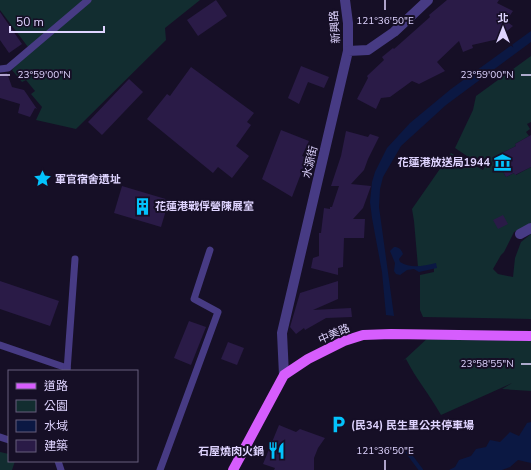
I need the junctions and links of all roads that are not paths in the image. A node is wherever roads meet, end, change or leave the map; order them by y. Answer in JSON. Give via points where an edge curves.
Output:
{"nodes":[{"id":1,"x":88,"y":0,"type":"edge"},
{"id":2,"x":344,"y":0,"type":"edge"},
{"id":3,"x":428,"y":0,"type":"edge"},
{"id":4,"x":348,"y":51,"type":"junction"},
{"id":5,"x":0,"y":69,"type":"edge"},
{"id":6,"x":531,"y":228,"type":"edge"},
{"id":7,"x":520,"y":234,"type":"dead end"},
{"id":8,"x":210,"y":250,"type":"dead end"},
{"id":9,"x":76,"y":259,"type":"dead end"},
{"id":10,"x":531,"y":336,"type":"edge"},
{"id":11,"x":0,"y":345,"type":"edge"},
{"id":12,"x":67,"y":369,"type":"edge"},
{"id":13,"x":284,"y":375,"type":"junction"},
{"id":14,"x":160,"y":470,"type":"edge"},
{"id":15,"x":233,"y":470,"type":"edge"}],
"edges":[{"from":1,"to":5,"type":"lane","via":[[8,68]]},
{"from":2,"to":4,"type":"street","name":"新興路","via":[[348,23]]},
{"from":3,"to":4,"type":"street","via":[[394,32],[368,50]]},
{"from":4,"to":13,"type":"street","name":"水源街","via":[[282,333]]},
{"from":6,"to":7,"type":"street"},
{"from":8,"to":14,"type":"lane","via":[[194,299],[218,312]]},
{"from":9,"to":12,"type":"lane"},
{"from":10,"to":13,"type":"main road","name":"中美路","via":[[363,335],[344,341],[308,359]]},
{"from":11,"to":12,"type":"lane"},
{"from":13,"to":15,"type":"main road","name":"中美路"}]}
